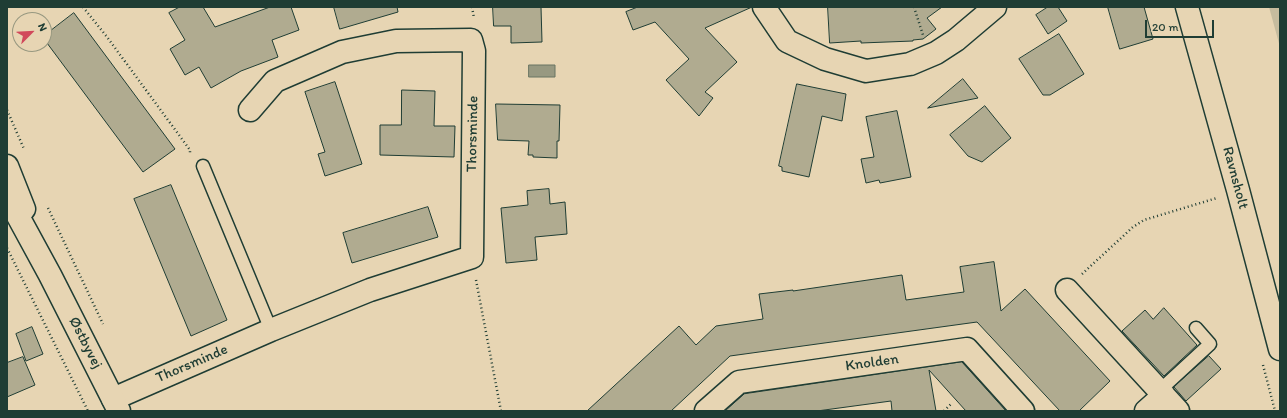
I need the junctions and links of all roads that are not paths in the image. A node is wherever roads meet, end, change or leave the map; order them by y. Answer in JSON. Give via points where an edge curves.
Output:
{"nodes":[{"id":1,"x":764,"y":7,"type":"edge"},
{"id":2,"x":995,"y":7,"type":"edge"},
{"id":3,"x":1187,"y":7,"type":"edge"},
{"id":4,"x":250,"y":110,"type":"dead end"},
{"id":5,"x":7,"y":166,"type":"edge"},
{"id":6,"x":203,"y":166,"type":"dead end"},
{"id":7,"x":7,"y":196,"type":"edge"},
{"id":8,"x":50,"y":275,"type":"junction"},
{"id":9,"x":1068,"y":290,"type":"road end"},
{"id":10,"x":1196,"y":328,"type":"dead end"},
{"id":11,"x":271,"y":330,"type":"junction"},
{"id":12,"x":1280,"y":349,"type":"edge"},
{"id":13,"x":1167,"y":399,"type":"edge"},
{"id":14,"x":116,"y":405,"type":"edge"},
{"id":15,"x":706,"y":411,"type":"edge"},
{"id":16,"x":1023,"y":411,"type":"edge"},
{"id":17,"x":1146,"y":411,"type":"edge"}],
"edges":[{"from":1,"to":2,"type":"street","via":[[787,41],[825,59],[866,71],[910,64],[936,53],[956,40]]},
{"from":3,"to":12,"type":"street","name":"Ravnsholt"},
{"from":4,"to":11,"type":"street","name":"Thorsminde","via":[[275,81],[342,52],[396,41],[471,40],[474,51],[472,257],[370,290]]},
{"from":5,"to":8,"type":"street","name":"Østbyvej"},
{"from":6,"to":11,"type":"lane"},
{"from":7,"to":8,"type":"street","name":"Østbyvej"},
{"from":8,"to":14,"type":"street","name":"Østbyvej"},
{"from":9,"to":13,"type":"street"},
{"from":10,"to":13,"type":"lane","via":[[1210,344]]},
{"from":11,"to":14,"type":"street","name":"Thorsminde"},
{"from":13,"to":17,"type":"street"},
{"from":15,"to":16,"type":"street","name":"Knolden","via":[[739,382],[967,349]]}]}
